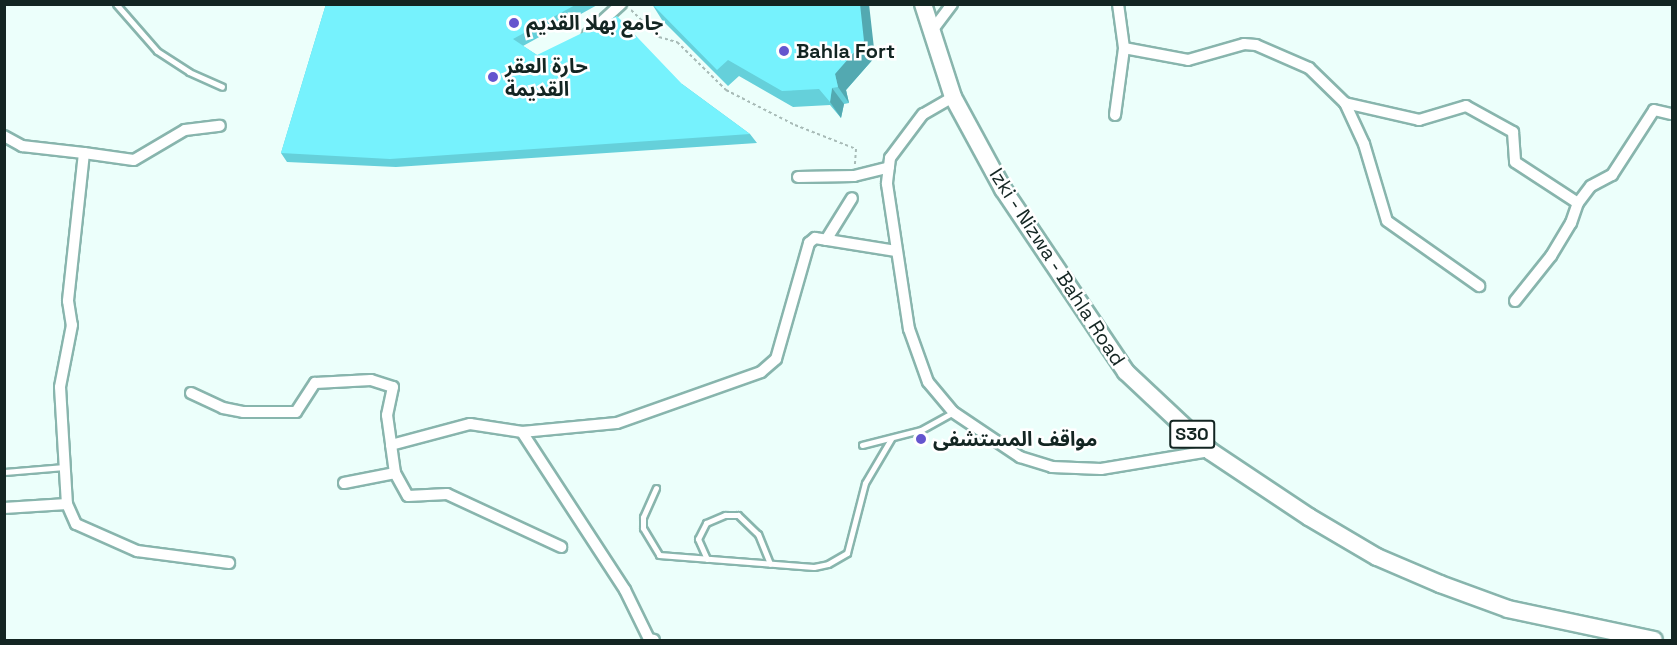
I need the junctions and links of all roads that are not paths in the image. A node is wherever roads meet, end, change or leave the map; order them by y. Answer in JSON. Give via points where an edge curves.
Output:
{"nodes":[{"id":1,"x":116,"y":4,"type":"edge"},
{"id":2,"x":621,"y":4,"type":"edge"},
{"id":3,"x":923,"y":4,"type":"edge"},
{"id":4,"x":952,"y":4,"type":"edge"},
{"id":5,"x":1118,"y":4,"type":"edge"},
{"id":6,"x":931,"y":32,"type":"junction"},
{"id":7,"x":575,"y":43,"type":"edge"},
{"id":8,"x":1124,"y":48,"type":"junction"},
{"id":9,"x":222,"y":87,"type":"dead end"},
{"id":10,"x":953,"y":97,"type":"junction"},
{"id":11,"x":1345,"y":103,"type":"junction"},
{"id":12,"x":1672,"y":114,"type":"edge"},
{"id":13,"x":1115,"y":115,"type":"dead end"},
{"id":14,"x":220,"y":126,"type":"dead end"},
{"id":15,"x":4,"y":136,"type":"edge"},
{"id":16,"x":84,"y":153,"type":"junction"},
{"id":17,"x":889,"y":167,"type":"junction"},
{"id":18,"x":798,"y":177,"type":"dead end"},
{"id":19,"x":852,"y":198,"type":"dead end"},
{"id":20,"x":1578,"y":203,"type":"junction"},
{"id":21,"x":826,"y":240,"type":"junction"},
{"id":22,"x":897,"y":251,"type":"junction"},
{"id":23,"x":1479,"y":286,"type":"dead end"},
{"id":24,"x":1515,"y":301,"type":"dead end"},
{"id":25,"x":191,"y":393,"type":"dead end"},
{"id":26,"x":953,"y":412,"type":"junction"},
{"id":27,"x":522,"y":432,"type":"junction"},
{"id":28,"x":891,"y":439,"type":"junction"},
{"id":29,"x":391,"y":445,"type":"junction"},
{"id":30,"x":862,"y":445,"type":"dead end"},
{"id":31,"x":1210,"y":451,"type":"junction"},
{"id":32,"x":65,"y":467,"type":"junction"},
{"id":33,"x":4,"y":472,"type":"edge"},
{"id":34,"x":395,"y":473,"type":"junction"},
{"id":35,"x":344,"y":483,"type":"dead end"},
{"id":36,"x":656,"y":488,"type":"dead end"},
{"id":37,"x":68,"y":504,"type":"junction"},
{"id":38,"x":4,"y":508,"type":"edge"},
{"id":39,"x":561,"y":547,"type":"dead end"},
{"id":40,"x":707,"y":560,"type":"junction"},
{"id":41,"x":229,"y":563,"type":"dead end"},
{"id":42,"x":770,"y":564,"type":"junction"},
{"id":43,"x":654,"y":640,"type":"edge"},
{"id":44,"x":1654,"y":640,"type":"edge"}],
"edges":[{"from":1,"to":9,"type":"lane","via":[[157,51]]},
{"from":2,"to":7,"type":"street"},
{"from":3,"to":6,"type":"main road","name":"Izki - Nizwa - Bahla Road","number":"S30"},
{"from":4,"to":6,"type":"street"},
{"from":5,"to":8,"type":"street"},
{"from":6,"to":10,"type":"main road","name":"Izki - Nizwa - Bahla Road","number":"S30"},
{"from":8,"to":11,"type":"street","via":[[1188,60],[1244,44],[1256,45],[1309,68]]},
{"from":8,"to":13,"type":"street"},
{"from":10,"to":17,"type":"street","via":[[923,114],[890,158]]},
{"from":10,"to":31,"type":"main road","name":"Izki - Nizwa - Bahla Road","number":"S30","via":[[1003,189],[1126,372]]},
{"from":11,"to":20,"type":"street","via":[[1419,120],[1466,106],[1513,132],[1515,162]]},
{"from":11,"to":23,"type":"street","via":[[1364,144],[1387,221]]},
{"from":12,"to":20,"type":"street","via":[[1654,110],[1612,175],[1592,186]]},
{"from":14,"to":16,"type":"street","via":[[185,130],[134,160]]},
{"from":15,"to":16,"type":"street","via":[[22,146]]},
{"from":16,"to":32,"type":"street","via":[[68,301],[72,325],[60,387]]},
{"from":17,"to":18,"type":"street","via":[[854,176]]},
{"from":17,"to":22,"type":"street","via":[[887,184]]},
{"from":19,"to":21,"type":"street"},
{"from":20,"to":24,"type":"street","via":[[1572,223],[1551,256]]},
{"from":21,"to":22,"type":"street"},
{"from":21,"to":27,"type":"street","via":[[815,238],[806,249],[780,350],[770,367],[617,423]]},
{"from":22,"to":26,"type":"street","via":[[909,329],[928,382]]},
{"from":25,"to":29,"type":"street","via":[[223,408],[243,412],[296,412],[315,383],[371,380],[393,387],[387,414]]},
{"from":26,"to":28,"type":"lane","via":[[921,430]]},
{"from":26,"to":31,"type":"street","via":[[1020,457],[1052,467],[1101,468]]},
{"from":27,"to":29,"type":"street","via":[[470,424]]},
{"from":27,"to":43,"type":"street","via":[[625,590],[649,639]]},
{"from":28,"to":30,"type":"lane"},
{"from":28,"to":42,"type":"lane","via":[[865,483],[847,553],[814,567]]},
{"from":29,"to":34,"type":"street"},
{"from":31,"to":44,"type":"main road","name":"Izki - Nizwa - Bahla Road","number":"S30","via":[[1318,523],[1377,556],[1440,584],[1508,609]]},
{"from":32,"to":33,"type":"lane"},
{"from":32,"to":37,"type":"street"},
{"from":34,"to":35,"type":"street"},
{"from":34,"to":39,"type":"street","via":[[408,496],[447,494]]},
{"from":36,"to":40,"type":"lane","via":[[643,517],[653,549],[668,557]]},
{"from":37,"to":38,"type":"street"},
{"from":37,"to":41,"type":"street","via":[[76,524],[138,551]]},
{"from":40,"to":42,"type":"lane"},
{"from":40,"to":42,"type":"lane","via":[[698,539],[706,523],[725,515],[738,515],[758,534]]}]}
